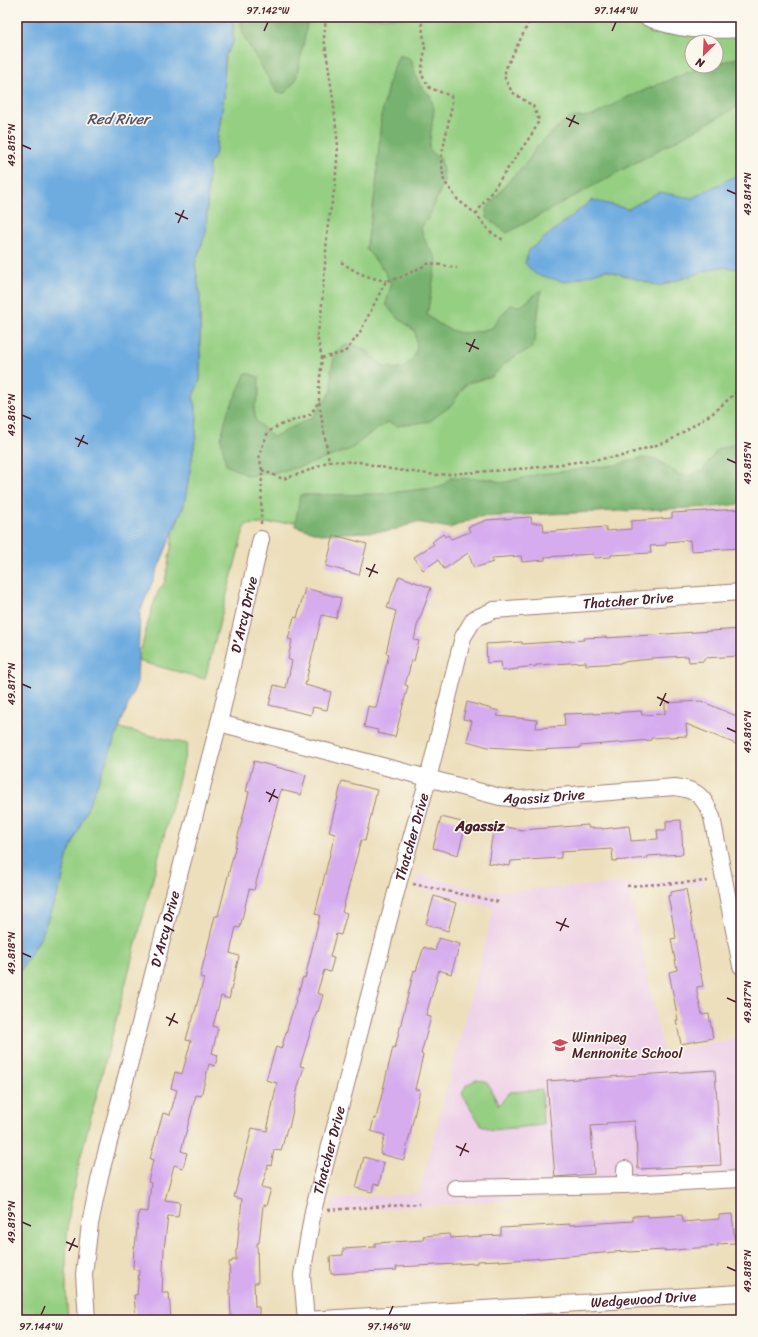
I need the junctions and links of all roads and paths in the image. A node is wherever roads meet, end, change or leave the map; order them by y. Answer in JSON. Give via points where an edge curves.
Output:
{"nodes":[{"id":1,"x":326,"y":17,"type":"edge"},
{"id":2,"x":421,"y":17,"type":"edge"},
{"id":3,"x":530,"y":17,"type":"edge"},
{"id":4,"x":646,"y":17,"type":"edge"},
{"id":5,"x":741,"y":29,"type":"edge"},
{"id":6,"x":476,"y":214,"type":"junction"},
{"id":7,"x":505,"y":241,"type":"dead end"},
{"id":8,"x":341,"y":262,"type":"dead end"},
{"id":9,"x":457,"y":268,"type":"dead end"},
{"id":10,"x":386,"y":281,"type":"junction"},
{"id":11,"x":322,"y":358,"type":"junction"},
{"id":12,"x":741,"y":388,"type":"edge"},
{"id":13,"x":319,"y":401,"type":"junction"},
{"id":14,"x":328,"y":461,"type":"junction"},
{"id":15,"x":262,"y":470,"type":"junction"},
{"id":16,"x":261,"y":539,"type":"joint"},
{"id":17,"x":741,"y":592,"type":"edge"},
{"id":18,"x":219,"y":723,"type":"junction"},
{"id":19,"x":428,"y":778,"type":"junction"},
{"id":20,"x":724,"y":880,"type":"junction"},
{"id":21,"x":399,"y":881,"type":"junction"},
{"id":22,"x":627,"y":886,"type":"dead end"},
{"id":23,"x":499,"y":902,"type":"dead end"},
{"id":24,"x":741,"y":966,"type":"edge"},
{"id":25,"x":625,"y":1169,"type":"dead end"},
{"id":26,"x":741,"y":1179,"type":"edge"},
{"id":27,"x":626,"y":1185,"type":"junction"},
{"id":28,"x":455,"y":1188,"type":"dead end"},
{"id":29,"x":419,"y":1204,"type":"dead end"},
{"id":30,"x":313,"y":1211,"type":"junction"},
{"id":31,"x":741,"y":1293,"type":"edge"},
{"id":32,"x":87,"y":1320,"type":"edge"},
{"id":33,"x":306,"y":1320,"type":"edge"}],
"edges":[{"from":1,"to":11,"type":"path","via":[[324,38],[338,146],[317,336]]},
{"from":2,"to":6,"type":"path","via":[[425,49],[421,74],[430,88],[451,96],[452,105],[441,159],[444,181],[458,200]]},
{"from":3,"to":6,"type":"path","via":[[505,70],[505,79],[512,92],[533,106],[539,120]]},
{"from":4,"to":5,"type":"street","via":[[690,30]]},
{"from":6,"to":7,"type":"path","via":[[490,232]]},
{"from":8,"to":10,"type":"path","via":[[360,274]]},
{"from":9,"to":10,"type":"path","via":[[430,264]]},
{"from":10,"to":11,"type":"path","via":[[359,334],[345,352]]},
{"from":11,"to":13,"type":"path"},
{"from":12,"to":14,"type":"path","via":[[713,413],[669,441],[622,456],[531,468],[436,476],[359,462]]},
{"from":13,"to":14,"type":"path"},
{"from":13,"to":15,"type":"path","via":[[311,414],[268,432],[259,455]]},
{"from":14,"to":15,"type":"path","via":[[283,479]]},
{"from":15,"to":16,"type":"path"},
{"from":16,"to":18,"type":"street","name":"D'Arcy Drive"},
{"from":17,"to":19,"type":"street","name":"Thatcher Drive","via":[[494,610],[474,619],[463,637]]},
{"from":18,"to":19,"type":"street","name":"Agassiz Drive"},
{"from":18,"to":32,"type":"street","name":"D'Arcy Drive","via":[[98,1183],[84,1274]]},
{"from":19,"to":20,"type":"street","name":"Agassiz Drive","via":[[500,797],[520,799],[675,787],[688,789],[700,795],[708,805]]},
{"from":19,"to":21,"type":"street","name":"Thatcher Drive"},
{"from":20,"to":22,"type":"path"},
{"from":20,"to":24,"type":"street","name":"Agassiz Drive"},
{"from":21,"to":23,"type":"path"},
{"from":21,"to":30,"type":"street","name":"Thatcher Drive"},
{"from":25,"to":27,"type":"street"},
{"from":26,"to":27,"type":"street"},
{"from":27,"to":28,"type":"street"},
{"from":29,"to":30,"type":"path"},
{"from":30,"to":33,"type":"street","name":"Thatcher Drive","via":[[302,1275]]},
{"from":31,"to":33,"type":"street","name":"Wedgewood Drive"}]}
